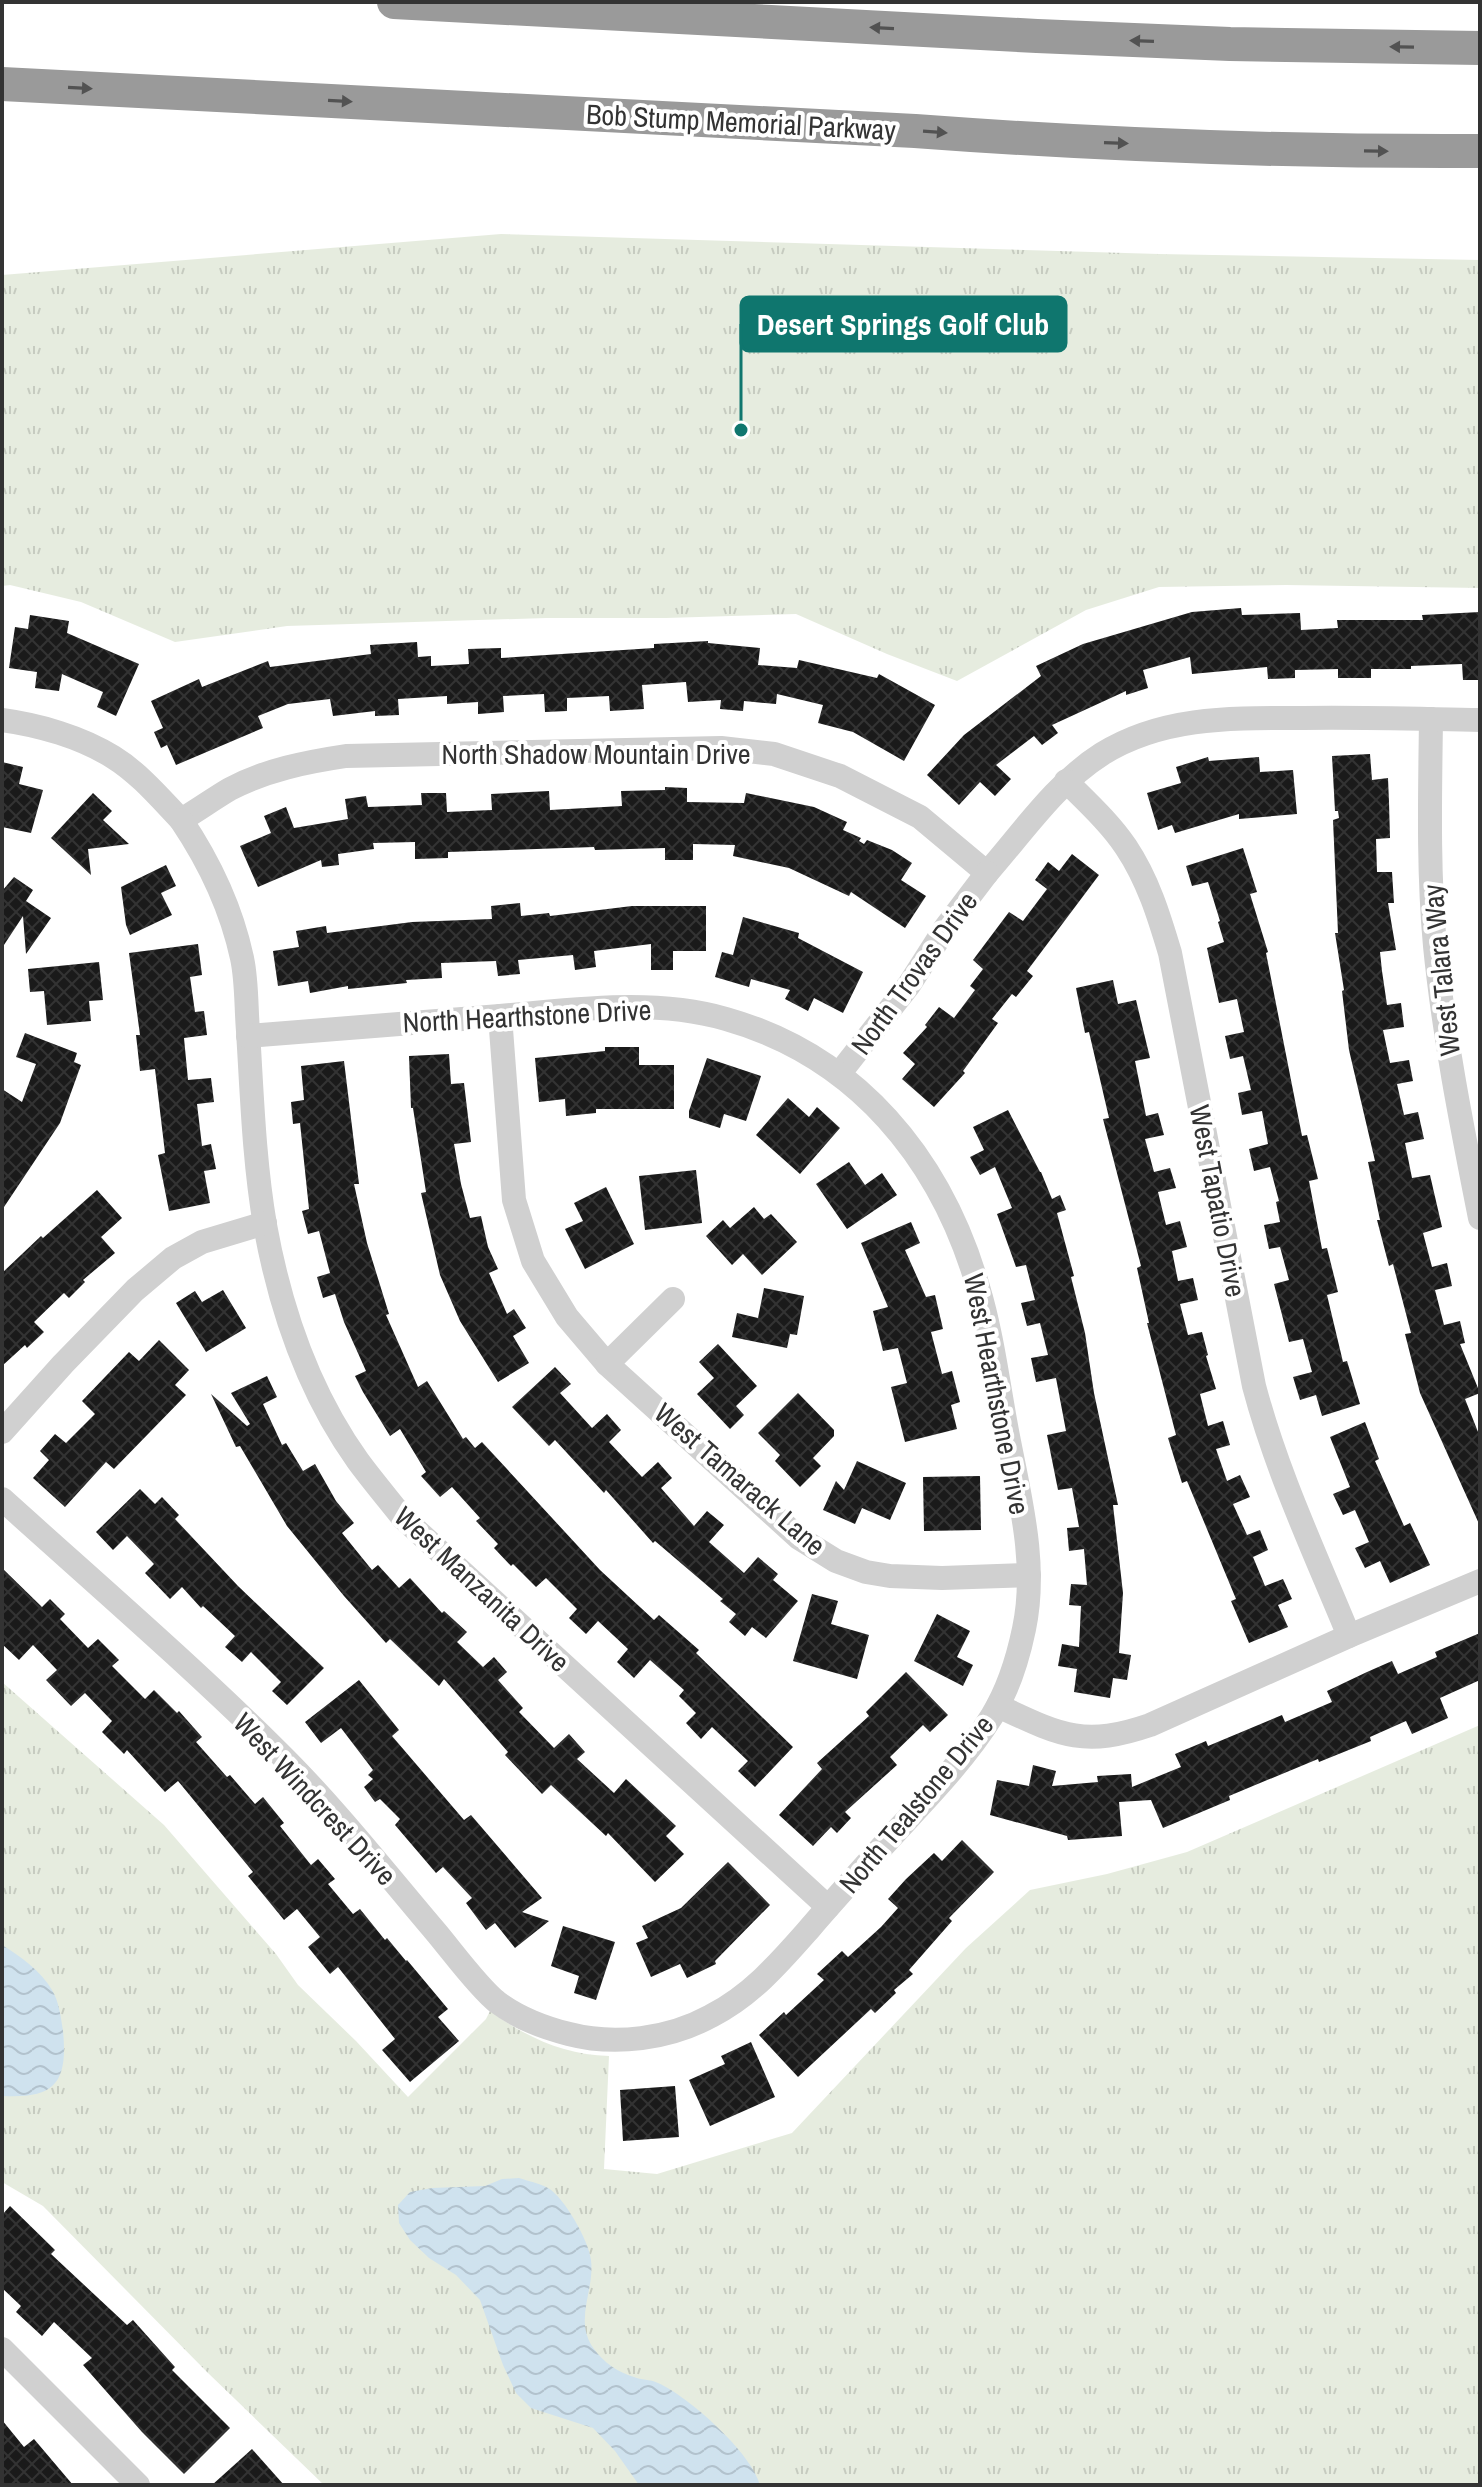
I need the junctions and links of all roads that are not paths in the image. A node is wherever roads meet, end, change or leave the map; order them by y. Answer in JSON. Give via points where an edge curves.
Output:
{"nodes":[{"id":1,"x":394,"y":2,"type":"edge"},
{"id":2,"x":1480,"y":48,"type":"edge"},
{"id":3,"x":2,"y":84,"type":"edge"},
{"id":4,"x":1480,"y":151,"type":"edge"},
{"id":5,"x":1431,"y":719,"type":"junction"},
{"id":6,"x":2,"y":720,"type":"edge"},
{"id":7,"x":1480,"y":720,"type":"edge"},
{"id":8,"x":1066,"y":781,"type":"junction"},
{"id":9,"x":181,"y":820,"type":"junction"},
{"id":10,"x":987,"y":873,"type":"junction"},
{"id":11,"x":500,"y":1016,"type":"junction"},
{"id":12,"x":248,"y":1036,"type":"junction"},
{"id":13,"x":839,"y":1074,"type":"junction"},
{"id":14,"x":1480,"y":1218,"type":"edge"},
{"id":15,"x":265,"y":1223,"type":"junction"},
{"id":16,"x":673,"y":1299,"type":"dead end"},
{"id":17,"x":607,"y":1364,"type":"junction"},
{"id":18,"x":2,"y":1432,"type":"edge"},
{"id":19,"x":2,"y":1499,"type":"edge"},
{"id":20,"x":1029,"y":1575,"type":"junction"},
{"id":21,"x":1480,"y":1581,"type":"edge"},
{"id":22,"x":1349,"y":1636,"type":"junction"},
{"id":23,"x":998,"y":1706,"type":"junction"},
{"id":24,"x":828,"y":1907,"type":"junction"},
{"id":25,"x":651,"y":2037,"type":"joint"},
{"id":26,"x":2,"y":2349,"type":"edge"},
{"id":27,"x":138,"y":2485,"type":"edge"}],
"edges":[{"from":2,"to":1,"type":"highway","one_way":true,"via":[[1037,36]]},
{"from":3,"to":4,"type":"highway","name":"Bob Stump Memorial Parkway","one_way":true,"via":[[1038,140]]},
{"from":5,"to":7,"type":"street"},
{"from":5,"to":8,"type":"street","via":[[1193,721],[1127,741]]},
{"from":5,"to":14,"type":"street","name":"West Talara Way","via":[[1435,945]]},
{"from":6,"to":9,"type":"street","via":[[43,728],[113,757]]},
{"from":8,"to":10,"type":"street"},
{"from":8,"to":22,"type":"street","name":"West Tapatio Drive","via":[[1126,846],[1156,908],[1170,953],[1262,1414],[1283,1479]]},
{"from":9,"to":10,"type":"street","name":"North Shadow Mountain Drive","via":[[266,774],[346,756],[721,748],[774,754],[840,776],[920,817]]},
{"from":9,"to":12,"type":"street","name":"West Manzanita Drive","via":[[215,875],[231,918],[243,961]]},
{"from":10,"to":13,"type":"street","name":"North Trovas Drive"},
{"from":11,"to":12,"type":"street","name":"North Hearthstone Drive"},
{"from":11,"to":13,"type":"street","name":"North Hearthstone Drive","via":[[589,1008],[693,1011],[769,1033]]},
{"from":11,"to":17,"type":"street","name":"West Tamarack Lane","via":[[514,1200],[533,1261],[567,1317]]},
{"from":12,"to":15,"type":"street","name":"West Manzanita Drive"},
{"from":13,"to":20,"type":"street","name":"West Hearthstone Drive","via":[[898,1128],[930,1172],[967,1252],[981,1294]]},
{"from":15,"to":18,"type":"street","via":[[202,1242],[173,1258],[135,1290]]},
{"from":15,"to":24,"type":"street","name":"West Manzanita Drive","via":[[294,1339],[319,1395],[356,1459],[403,1518]]},
{"from":16,"to":17,"type":"street"},
{"from":17,"to":20,"type":"street","name":"West Tamarack Lane","via":[[799,1538],[836,1561],[890,1576]]},
{"from":19,"to":25,"type":"street","name":"West Windcrest Drive","via":[[278,1753],[495,2000],[569,2034],[608,2042]]},
{"from":20,"to":23,"type":"street","name":"West Hearthstone Drive","via":[[1026,1624]]},
{"from":21,"to":22,"type":"street","name":"North Tealstone Drive"},
{"from":22,"to":23,"type":"street","name":"North Tealstone Drive","via":[[1121,1735],[1071,1736]]},
{"from":23,"to":24,"type":"street","name":"North Tealstone Drive","via":[[958,1761]]},
{"from":24,"to":25,"type":"street","name":"North Tealstone Drive","via":[[764,1980],[730,2006]]},
{"from":26,"to":27,"type":"street"}]}
